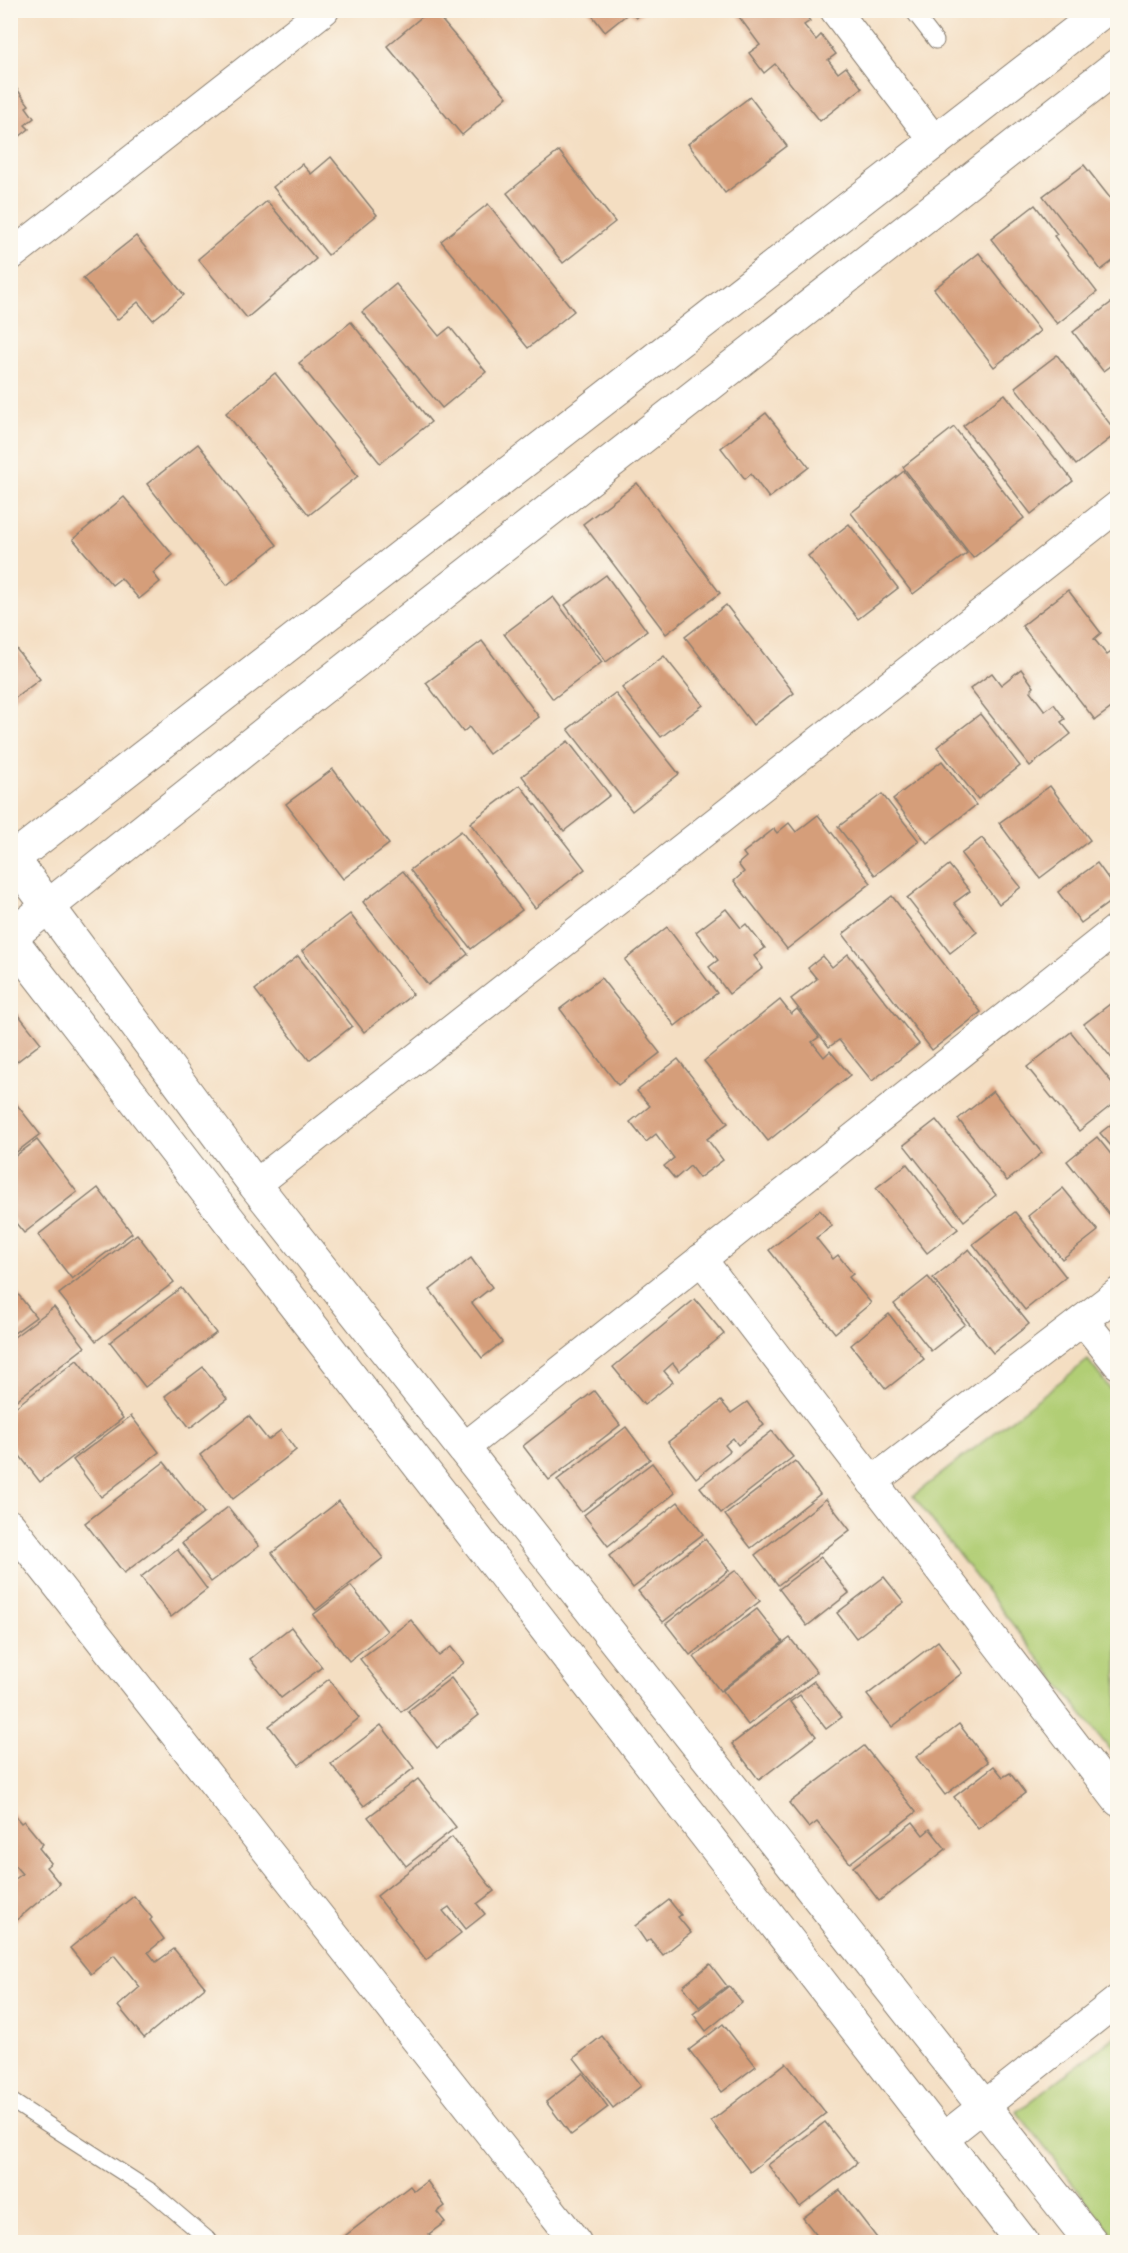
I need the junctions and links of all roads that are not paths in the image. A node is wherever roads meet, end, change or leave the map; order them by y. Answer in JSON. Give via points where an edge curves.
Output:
{"nodes":[{"id":1,"x":324,"y":10,"type":"edge"},
{"id":2,"x":835,"y":10,"type":"edge"},
{"id":3,"x":912,"y":10,"type":"edge"},
{"id":4,"x":1091,"y":14,"type":"edge"},
{"id":5,"x":936,"y":41,"type":"dead end"},
{"id":6,"x":1118,"y":65,"type":"edge"},
{"id":7,"x":936,"y":143,"type":"junction"},
{"id":8,"x":10,"y":256,"type":"edge"},
{"id":9,"x":1118,"y":506,"type":"edge"},
{"id":10,"x":12,"y":860,"type":"edge"},
{"id":11,"x":50,"y":907,"type":"junction"},
{"id":12,"x":1118,"y":928,"type":"edge"},
{"id":13,"x":10,"y":938,"type":"edge"},
{"id":14,"x":255,"y":1185,"type":"junction"},
{"id":15,"x":701,"y":1260,"type":"junction"},
{"id":16,"x":1118,"y":1293,"type":"edge"},
{"id":17,"x":1083,"y":1320,"type":"junction"},
{"id":18,"x":1118,"y":1364,"type":"edge"},
{"id":19,"x":464,"y":1448,"type":"junction"},
{"id":20,"x":872,"y":1482,"type":"junction"},
{"id":21,"x":10,"y":1525,"type":"edge"},
{"id":22,"x":1118,"y":1801,"type":"edge"},
{"id":23,"x":1118,"y":2000,"type":"edge"},
{"id":24,"x":10,"y":2100,"type":"edge"},
{"id":25,"x":983,"y":2106,"type":"junction"},
{"id":26,"x":941,"y":2140,"type":"junction"},
{"id":27,"x":211,"y":2242,"type":"edge"},
{"id":28,"x":576,"y":2242,"type":"edge"},
{"id":29,"x":1022,"y":2242,"type":"edge"},
{"id":30,"x":1090,"y":2242,"type":"edge"}],
"edges":[{"from":1,"to":8,"type":"street"},
{"from":2,"to":7,"type":"street"},
{"from":3,"to":5,"type":"lane"},
{"from":4,"to":7,"type":"street"},
{"from":6,"to":11,"type":"street","via":[[313,695]]},
{"from":7,"to":10,"type":"street"},
{"from":9,"to":14,"type":"street"},
{"from":10,"to":11,"type":"street"},
{"from":11,"to":13,"type":"street"},
{"from":11,"to":14,"type":"street"},
{"from":12,"to":15,"type":"street"},
{"from":13,"to":26,"type":"street"},
{"from":14,"to":19,"type":"street"},
{"from":15,"to":19,"type":"street"},
{"from":15,"to":20,"type":"street"},
{"from":16,"to":17,"type":"street"},
{"from":17,"to":18,"type":"street"},
{"from":17,"to":20,"type":"street"},
{"from":19,"to":25,"type":"street"},
{"from":20,"to":22,"type":"street"},
{"from":21,"to":28,"type":"street"},
{"from":23,"to":25,"type":"street"},
{"from":24,"to":27,"type":"lane","via":[[151,2191]]},
{"from":25,"to":26,"type":"street"},
{"from":25,"to":30,"type":"street"},
{"from":26,"to":29,"type":"street"}]}
